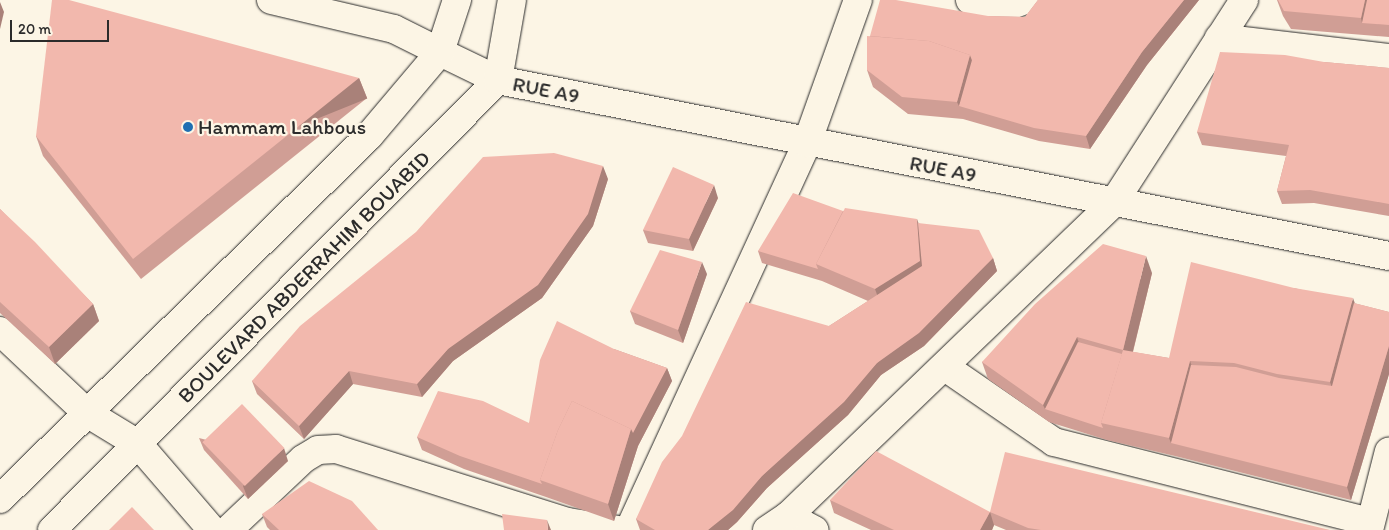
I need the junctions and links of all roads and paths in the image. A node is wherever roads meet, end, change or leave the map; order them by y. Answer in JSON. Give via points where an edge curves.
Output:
{"nodes":[{"id":1,"x":271,"y":0,"type":"edge"},
{"id":2,"x":457,"y":0,"type":"edge"},
{"id":3,"x":512,"y":0,"type":"edge"},
{"id":4,"x":858,"y":0,"type":"edge"},
{"id":5,"x":970,"y":0,"type":"edge"},
{"id":6,"x":1024,"y":0,"type":"edge"},
{"id":7,"x":1244,"y":0,"type":"edge"},
{"id":8,"x":1220,"y":38,"type":"junction"},
{"id":9,"x":440,"y":52,"type":"junction"},
{"id":10,"x":1389,"y":58,"type":"edge"},
{"id":11,"x":498,"y":80,"type":"junction"},
{"id":12,"x":807,"y":143,"type":"junction"},
{"id":13,"x":1114,"y":202,"type":"junction"},
{"id":14,"x":1389,"y":256,"type":"edge"},
{"id":15,"x":0,"y":330,"type":"edge"},
{"id":16,"x":945,"y":367,"type":"junction"},
{"id":17,"x":87,"y":413,"type":"junction"},
{"id":18,"x":138,"y":444,"type":"junction"},
{"id":19,"x":1389,"y":451,"type":"edge"},
{"id":20,"x":0,"y":499,"type":"edge"},
{"id":21,"x":778,"y":523,"type":"edge"},
{"id":22,"x":568,"y":526,"type":"edge"},
{"id":23,"x":1370,"y":526,"type":"edge"},
{"id":24,"x":52,"y":530,"type":"edge"},
{"id":25,"x":212,"y":530,"type":"edge"},
{"id":26,"x":228,"y":530,"type":"edge"},
{"id":27,"x":618,"y":530,"type":"edge"},
{"id":28,"x":630,"y":530,"type":"edge"},
{"id":29,"x":814,"y":530,"type":"edge"}],
"edges":[{"from":1,"to":9,"type":"street","name":"RUE A9","via":[[394,30]]},
{"from":2,"to":9,"type":"street"},
{"from":3,"to":11,"type":"street"},
{"from":4,"to":12,"type":"street"},
{"from":5,"to":6,"type":"street","via":[[1004,8]]},
{"from":7,"to":8,"type":"street"},
{"from":8,"to":10,"type":"street"},
{"from":8,"to":13,"type":"street"},
{"from":9,"to":11,"type":"street","name":"RUE A9"},
{"from":9,"to":17,"type":"street","via":[[368,136]]},
{"from":11,"to":12,"type":"street","name":"RUE A9"},
{"from":11,"to":18,"type":"street","name":"BOULEVARD ABDERRAHIM BOUABID"},
{"from":12,"to":13,"type":"street","name":"RUE A9"},
{"from":12,"to":28,"type":"street"},
{"from":13,"to":14,"type":"street","name":"RUE A9"},
{"from":13,"to":16,"type":"street"},
{"from":15,"to":17,"type":"street"},
{"from":16,"to":21,"type":"street"},
{"from":16,"to":23,"type":"street","via":[[1054,442]]},
{"from":17,"to":18,"type":"street"},
{"from":17,"to":20,"type":"street"},
{"from":18,"to":24,"type":"street","name":"BOULEVARD ABDERRAHIM BOUABID"},
{"from":18,"to":25,"type":"street"},
{"from":19,"to":23,"type":"street"},
{"from":21,"to":29,"type":"street"},
{"from":22,"to":26,"type":"street","via":[[336,449],[318,450],[303,459]]},
{"from":22,"to":27,"type":"street"}]}
